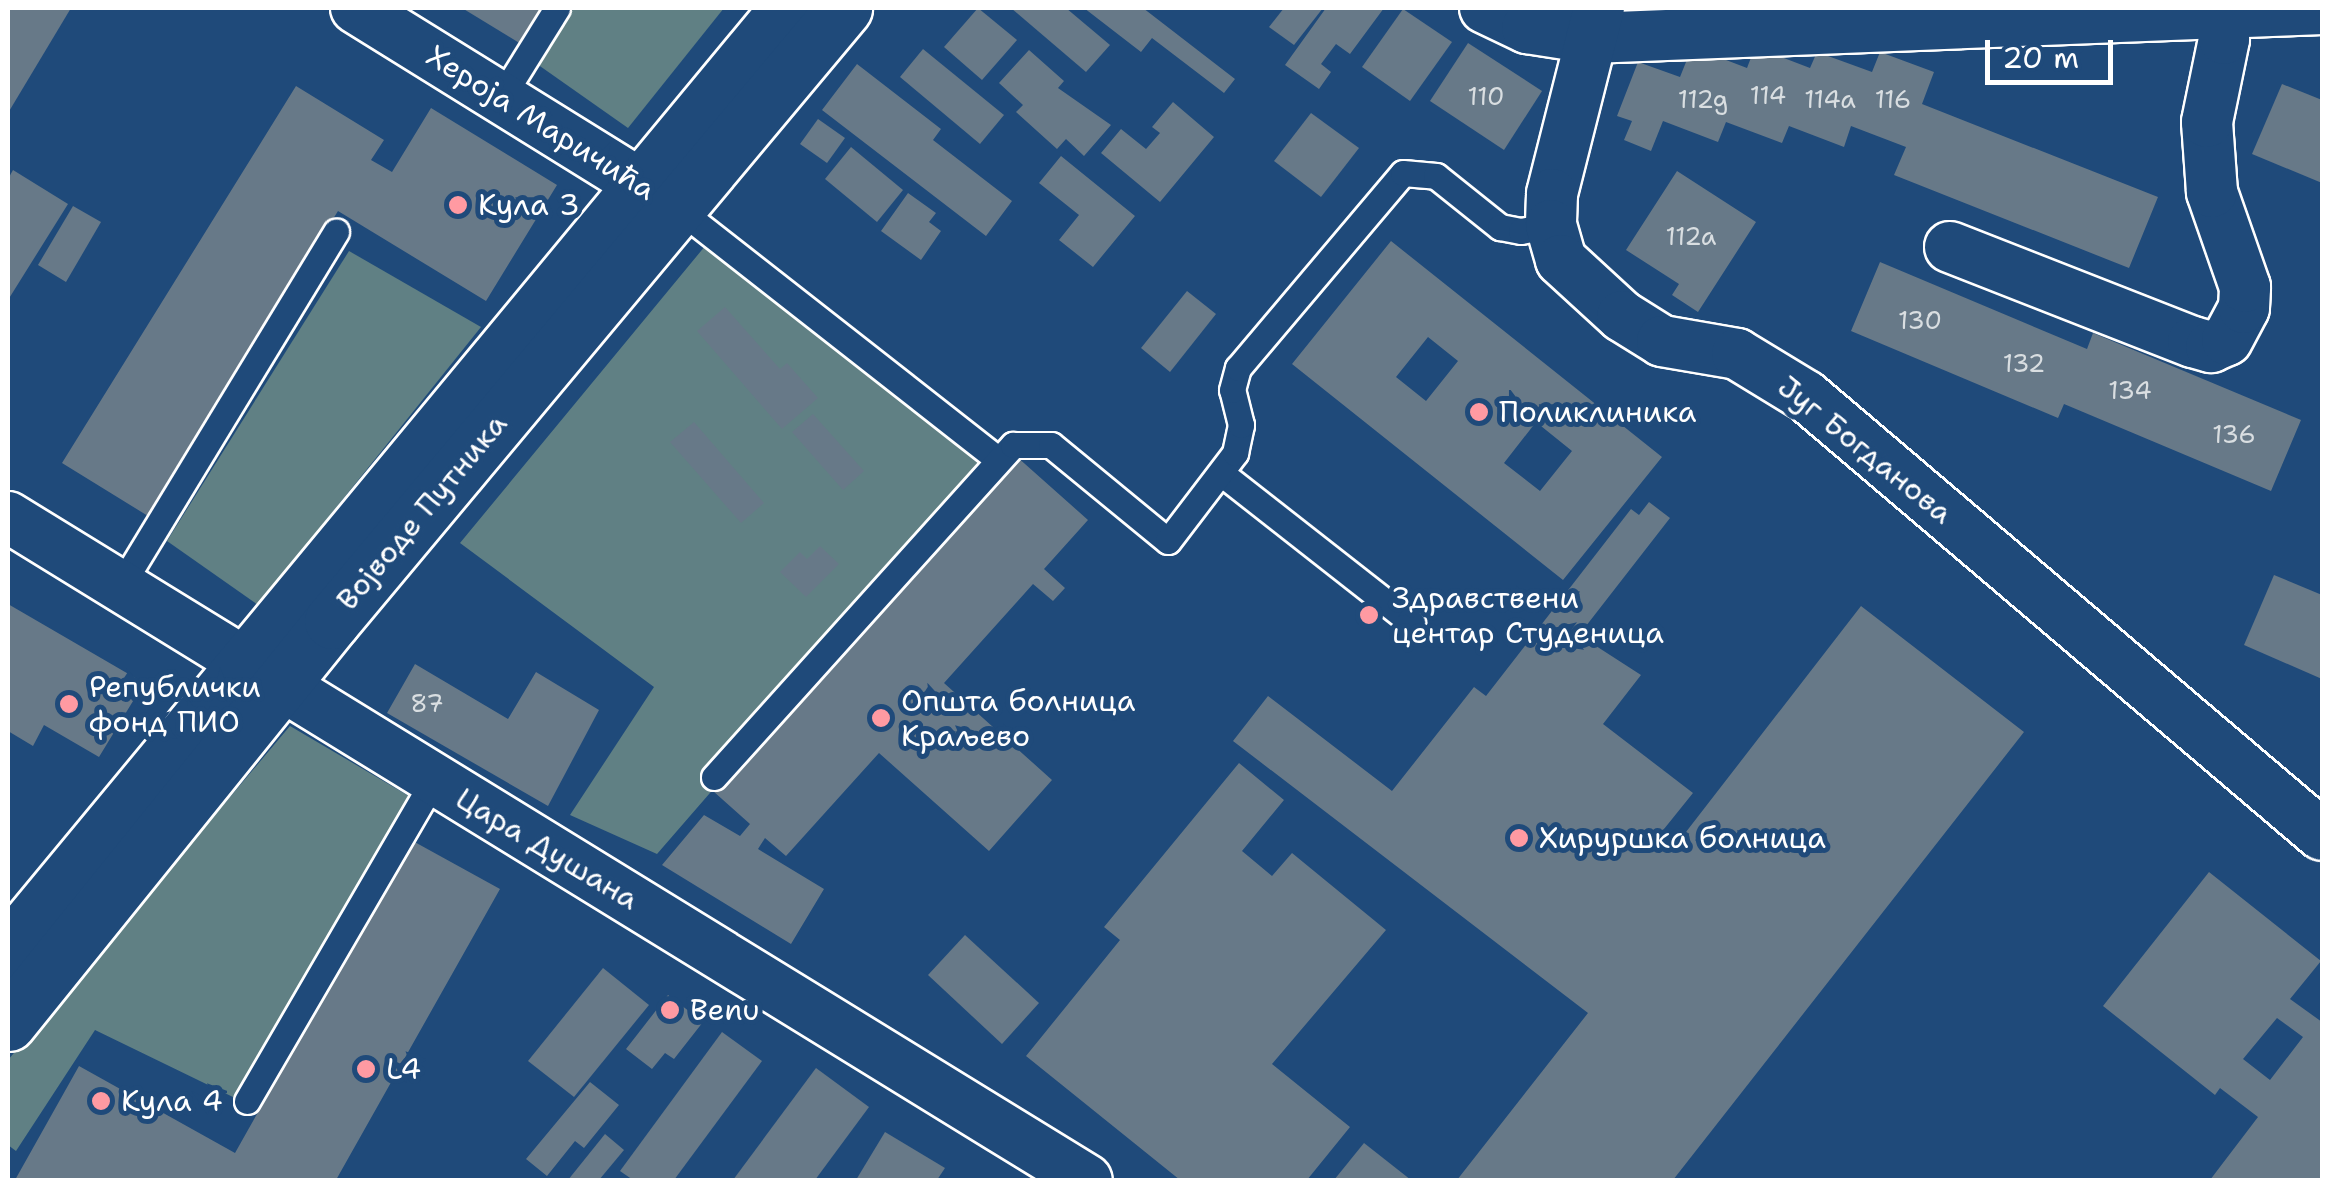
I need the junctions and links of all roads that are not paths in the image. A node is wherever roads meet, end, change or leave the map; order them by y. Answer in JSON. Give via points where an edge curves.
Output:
{"nodes":[{"id":1,"x":356,"y":8,"type":"edge"},
{"id":2,"x":558,"y":8,"type":"edge"},
{"id":3,"x":788,"y":8,"type":"edge"},
{"id":4,"x":844,"y":8,"type":"edge"},
{"id":5,"x":1485,"y":8,"type":"edge"},
{"id":6,"x":2322,"y":9,"type":"edge"},
{"id":7,"x":2224,"y":10,"type":"edge"},
{"id":8,"x":1595,"y":23,"type":"edge"},
{"id":9,"x":501,"y":98,"type":"junction"},
{"id":10,"x":658,"y":195,"type":"junction"},
{"id":11,"x":1550,"y":225,"type":"junction"},
{"id":12,"x":336,"y":232,"type":"dead end"},
{"id":13,"x":1950,"y":247,"type":"dead end"},
{"id":14,"x":1000,"y":460,"type":"junction"},
{"id":15,"x":1221,"y":473,"type":"junction"},
{"id":16,"x":8,"y":517,"type":"edge"},
{"id":17,"x":120,"y":586,"type":"junction"},
{"id":18,"x":1412,"y":624,"type":"dead end"},
{"id":19,"x":262,"y":673,"type":"junction"},
{"id":20,"x":714,"y":777,"type":"dead end"},
{"id":21,"x":434,"y":780,"type":"junction"},
{"id":22,"x":2322,"y":838,"type":"edge"},
{"id":23,"x":8,"y":950,"type":"edge"},
{"id":24,"x":8,"y":1023,"type":"edge"},
{"id":25,"x":247,"y":1101,"type":"dead end"},
{"id":26,"x":1087,"y":1180,"type":"edge"}],
"edges":[{"from":1,"to":9,"type":"street","name":"Хероја Маричића"},
{"from":2,"to":9,"type":"lane"},
{"from":3,"to":10,"type":"main road","name":"Војводе Путника"},
{"from":4,"to":10,"type":"main road","name":"Војводе Путника"},
{"from":5,"to":8,"type":"street","via":[[1528,28]]},
{"from":6,"to":7,"type":"street"},
{"from":7,"to":8,"type":"street"},
{"from":7,"to":13,"type":"street","via":[[2207,122],[2212,192],[2240,266],[2244,308],[2227,340],[2211,347],[2194,342]]},
{"from":8,"to":11,"type":"street","via":[[1568,117]]},
{"from":9,"to":10,"type":"street","name":"Хероја Маричића"},
{"from":10,"to":14,"type":"lane"},
{"from":10,"to":19,"type":"main road","name":"Војводе Путника"},
{"from":11,"to":15,"type":"lane","via":[[1521,232],[1500,227],[1436,176],[1403,173],[1238,368],[1232,390],[1240,440]]},
{"from":11,"to":22,"type":"street","name":"Југ Богданова","via":[[1561,260],[1622,316],[1662,341],[1737,354],[1806,396]]},
{"from":12,"to":17,"type":"lane"},
{"from":14,"to":15,"type":"lane","via":[[1026,440],[1051,445],[1168,540]]},
{"from":14,"to":20,"type":"lane"},
{"from":15,"to":18,"type":"lane"},
{"from":16,"to":17,"type":"street","name":"Цара Душана"},
{"from":17,"to":19,"type":"street","name":"Цара Душана"},
{"from":19,"to":21,"type":"street","name":"Цара Душана"},
{"from":19,"to":23,"type":"main road","name":"Војводе Путника"},
{"from":19,"to":24,"type":"main road","name":"Војводе Путника"},
{"from":21,"to":25,"type":"lane"},
{"from":21,"to":26,"type":"street","name":"Цара Душана"}]}
